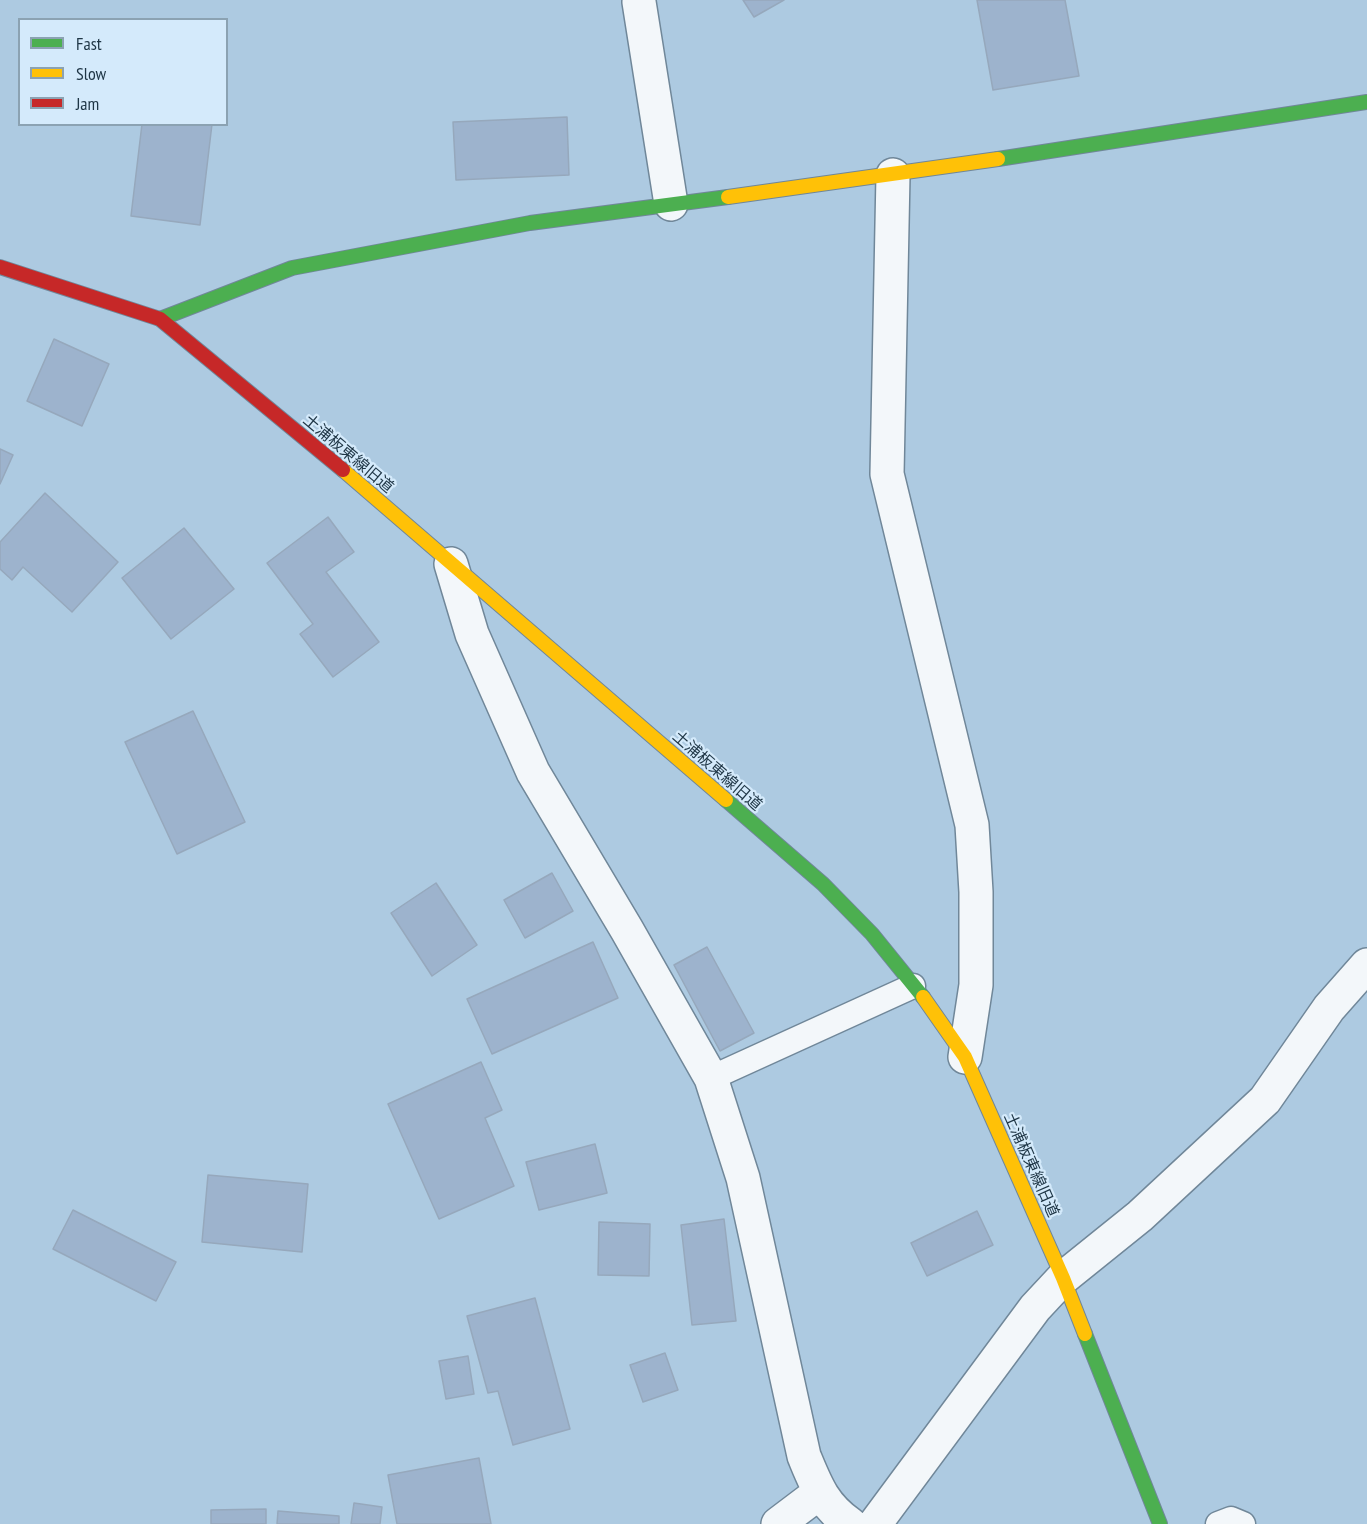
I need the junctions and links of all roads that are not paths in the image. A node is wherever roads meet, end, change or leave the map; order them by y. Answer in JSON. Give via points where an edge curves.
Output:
{"nodes":[{"id":1,"x":639,"y":2,"type":"dead end"},
{"id":2,"x":1367,"y":102,"type":"edge"},
{"id":3,"x":893,"y":175,"type":"junction"},
{"id":4,"x":671,"y":204,"type":"junction"},
{"id":5,"x":0,"y":267,"type":"edge"},
{"id":6,"x":160,"y":319,"type":"junction"},
{"id":7,"x":451,"y":564,"type":"junction"},
{"id":8,"x":1367,"y":965,"type":"edge"},
{"id":9,"x":913,"y":986,"type":"junction"},
{"id":10,"x":965,"y":1057,"type":"junction"},
{"id":11,"x":711,"y":1078,"type":"junction"},
{"id":12,"x":1063,"y":1278,"type":"junction"},
{"id":13,"x":819,"y":1493,"type":"junction"},
{"id":14,"x":778,"y":1524,"type":"edge"},
{"id":15,"x":850,"y":1524,"type":"edge"},
{"id":16,"x":875,"y":1524,"type":"edge"},
{"id":17,"x":1160,"y":1524,"type":"edge"},
{"id":18,"x":1218,"y":1524,"type":"edge"},
{"id":19,"x":1243,"y":1524,"type":"edge"}],
"edges":[{"from":1,"to":4,"type":"street"},
{"from":2,"to":3,"type":"street"},
{"from":3,"to":4,"type":"street"},
{"from":3,"to":10,"type":"street","via":[[887,474],[972,825],[976,985]]},
{"from":4,"to":6,"type":"street","via":[[530,223],[292,268]]},
{"from":5,"to":6,"type":"street","name":"土浦板東線旧道"},
{"from":6,"to":7,"type":"street","name":"土浦板東線旧道"},
{"from":7,"to":9,"type":"street","name":"土浦板東線旧道","via":[[823,884],[872,934]]},
{"from":7,"to":11,"type":"street","via":[[472,634],[533,772]]},
{"from":8,"to":12,"type":"street","via":[[1329,1008],[1265,1100],[1140,1216]]},
{"from":9,"to":10,"type":"street","name":"土浦板東線旧道"},
{"from":9,"to":11,"type":"lane"},
{"from":10,"to":12,"type":"street","name":"土浦板東線旧道"},
{"from":11,"to":13,"type":"street","via":[[743,1178],[804,1456]]},
{"from":12,"to":16,"type":"street","via":[[1035,1308]]},
{"from":12,"to":17,"type":"street","name":"土浦板東線旧道"},
{"from":13,"to":14,"type":"street"},
{"from":13,"to":15,"type":"street"},
{"from":18,"to":19,"type":"lane","via":[[1231,1519]]}]}
